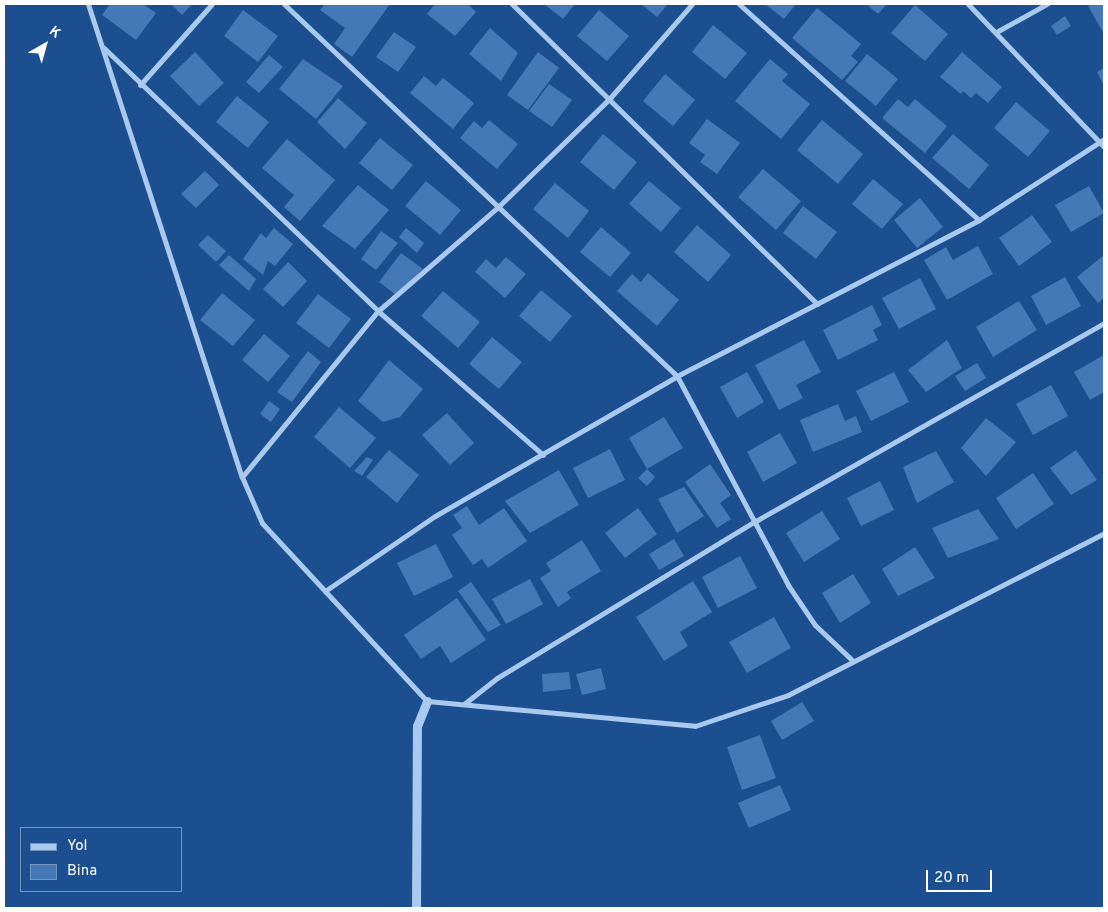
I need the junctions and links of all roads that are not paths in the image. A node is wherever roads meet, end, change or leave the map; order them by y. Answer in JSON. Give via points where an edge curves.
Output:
{"nodes":[{"id":1,"x":88,"y":4,"type":"edge"},
{"id":2,"x":212,"y":4,"type":"edge"},
{"id":3,"x":284,"y":4,"type":"edge"},
{"id":4,"x":512,"y":4,"type":"edge"},
{"id":5,"x":692,"y":4,"type":"edge"},
{"id":6,"x":739,"y":4,"type":"edge"},
{"id":7,"x":968,"y":4,"type":"edge"},
{"id":8,"x":1047,"y":4,"type":"edge"},
{"id":9,"x":998,"y":31,"type":"junction"},
{"id":10,"x":102,"y":46,"type":"junction"},
{"id":11,"x":140,"y":85,"type":"junction"},
{"id":12,"x":610,"y":98,"type":"junction"},
{"id":13,"x":1102,"y":140,"type":"edge"},
{"id":14,"x":1104,"y":147,"type":"edge"},
{"id":15,"x":497,"y":208,"type":"junction"},
{"id":16,"x":979,"y":220,"type":"junction"},
{"id":17,"x":817,"y":304,"type":"junction"},
{"id":18,"x":378,"y":312,"type":"junction"},
{"id":19,"x":1104,"y":323,"type":"edge"},
{"id":20,"x":677,"y":376,"type":"junction"},
{"id":21,"x":543,"y":455,"type":"junction"},
{"id":22,"x":242,"y":477,"type":"junction"},
{"id":23,"x":754,"y":522,"type":"junction"},
{"id":24,"x":1104,"y":533,"type":"edge"},
{"id":25,"x":325,"y":591,"type":"junction"},
{"id":26,"x":851,"y":659,"type":"junction"},
{"id":27,"x":427,"y":701,"type":"junction"},
{"id":28,"x":464,"y":704,"type":"junction"},
{"id":29,"x":416,"y":908,"type":"edge"}],
"edges":[{"from":1,"to":10,"type":"street"},
{"from":2,"to":11,"type":"street"},
{"from":3,"to":15,"type":"street"},
{"from":4,"to":12,"type":"street"},
{"from":5,"to":12,"type":"street"},
{"from":6,"to":16,"type":"street"},
{"from":7,"to":9,"type":"street"},
{"from":8,"to":9,"type":"street"},
{"from":9,"to":13,"type":"street"},
{"from":10,"to":11,"type":"street"},
{"from":10,"to":22,"type":"street"},
{"from":11,"to":18,"type":"street"},
{"from":12,"to":15,"type":"street"},
{"from":12,"to":17,"type":"street"},
{"from":13,"to":14,"type":"street"},
{"from":13,"to":16,"type":"street"},
{"from":15,"to":18,"type":"street"},
{"from":15,"to":20,"type":"street"},
{"from":16,"to":17,"type":"street"},
{"from":17,"to":20,"type":"street"},
{"from":18,"to":21,"type":"street"},
{"from":18,"to":22,"type":"street"},
{"from":19,"to":23,"type":"street"},
{"from":20,"to":21,"type":"street"},
{"from":20,"to":23,"type":"street"},
{"from":21,"to":25,"type":"street","via":[[435,516]]},
{"from":22,"to":25,"type":"street","via":[[262,523]]},
{"from":23,"to":26,"type":"street","via":[[815,625]]},
{"from":23,"to":28,"type":"street","via":[[497,678]]},
{"from":24,"to":26,"type":"street"},
{"from":25,"to":27,"type":"street"},
{"from":26,"to":28,"type":"street","via":[[788,695],[695,726]]},
{"from":27,"to":28,"type":"street"},
{"from":27,"to":29,"type":"street","via":[[417,726]]}]}
